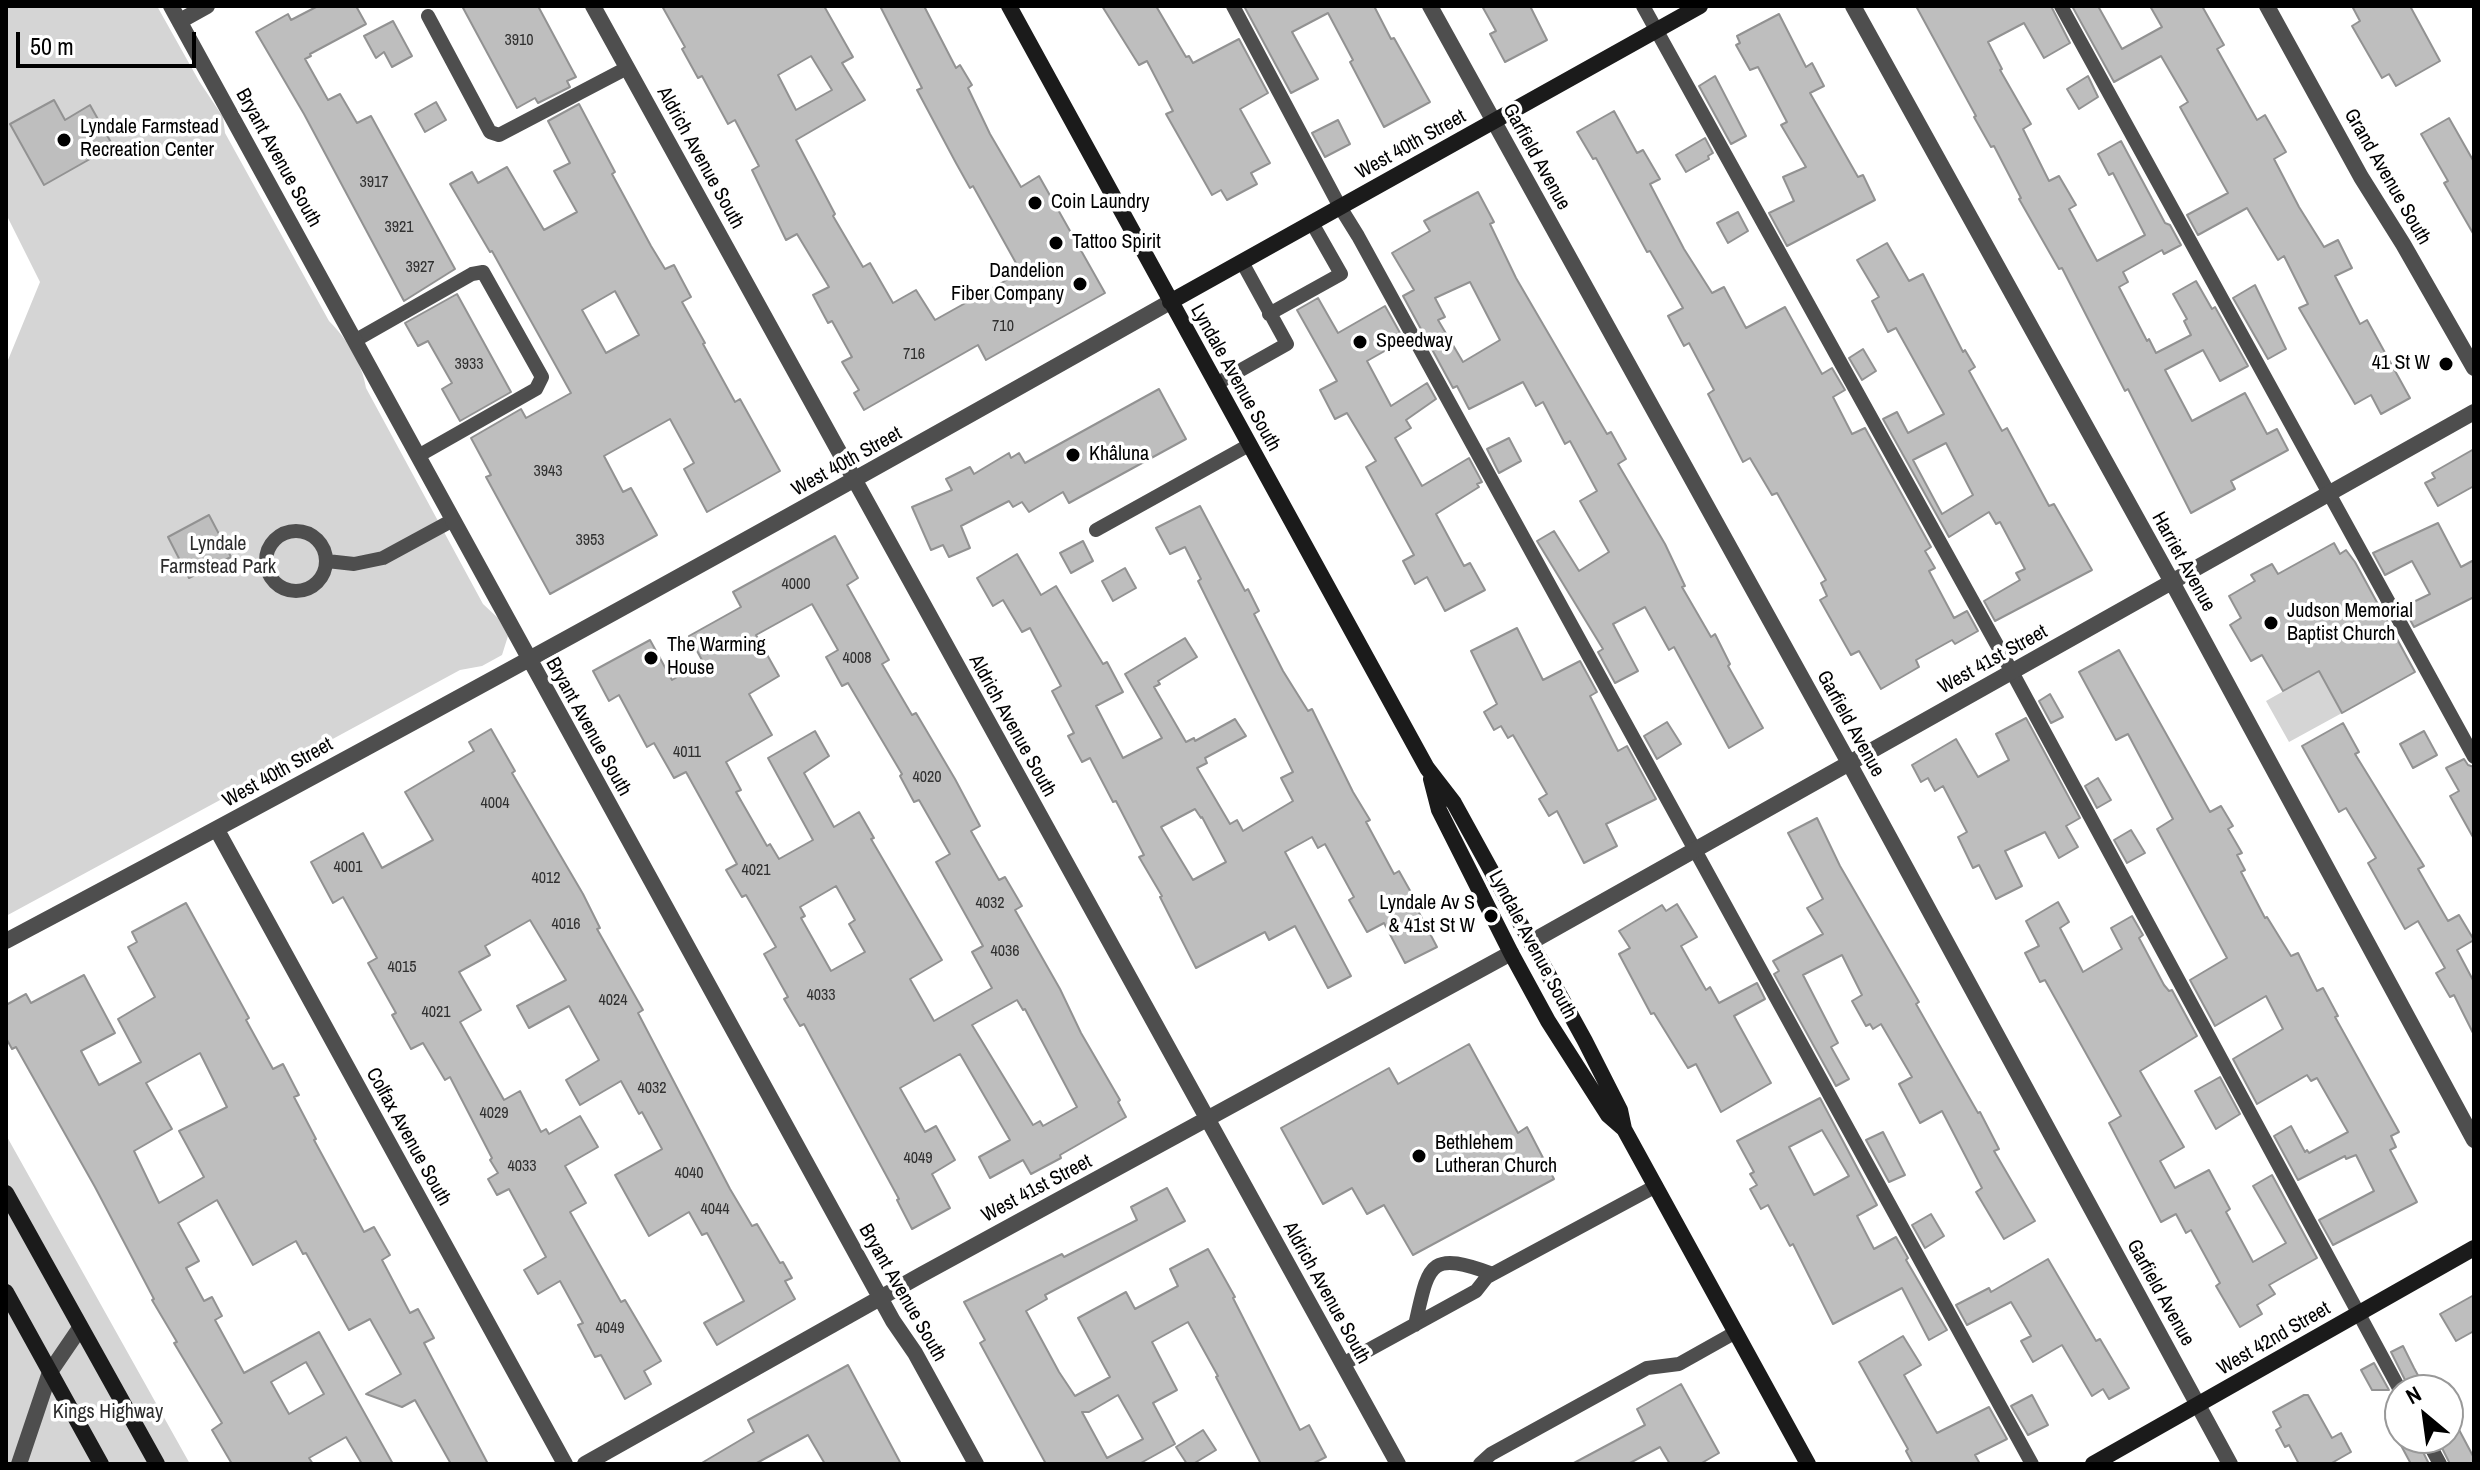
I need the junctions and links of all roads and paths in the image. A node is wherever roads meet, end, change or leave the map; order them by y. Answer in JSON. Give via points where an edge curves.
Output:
{"nodes":[{"id":1,"x":207,"y":6,"type":"edge"},
{"id":2,"x":593,"y":6,"type":"edge"},
{"id":3,"x":1009,"y":6,"type":"edge"},
{"id":4,"x":1233,"y":6,"type":"edge"},
{"id":5,"x":1430,"y":6,"type":"edge"},
{"id":6,"x":1643,"y":6,"type":"edge"},
{"id":7,"x":1700,"y":6,"type":"edge"},
{"id":8,"x":1853,"y":6,"type":"edge"},
{"id":9,"x":2061,"y":6,"type":"edge"},
{"id":10,"x":2267,"y":6,"type":"edge"},
{"id":11,"x":175,"y":14,"type":"edge"},
{"id":12,"x":428,"y":16,"type":"dead end"},
{"id":13,"x":1657,"y":31,"type":"junction"},
{"id":14,"x":627,"y":68,"type":"junction"},
{"id":15,"x":1494,"y":122,"type":"junction"},
{"id":16,"x":1340,"y":207,"type":"junction"},
{"id":17,"x":1312,"y":223,"type":"junction"},
{"id":18,"x":1242,"y":262,"type":"junction"},
{"id":19,"x":1170,"y":302,"type":"junction"},
{"id":20,"x":1269,"y":314,"type":"junction"},
{"id":21,"x":356,"y":340,"type":"junction"},
{"id":22,"x":2474,"y":368,"type":"edge"},
{"id":23,"x":1216,"y":384,"type":"junction"},
{"id":24,"x":2474,"y":412,"type":"edge"},
{"id":25,"x":1249,"y":445,"type":"junction"},
{"id":26,"x":418,"y":456,"type":"junction"},
{"id":27,"x":854,"y":481,"type":"junction"},
{"id":28,"x":2329,"y":493,"type":"junction"},
{"id":29,"x":453,"y":520,"type":"junction"},
{"id":30,"x":1096,"y":530,"type":"dead end"},
{"id":31,"x":327,"y":561,"type":"junction"},
{"id":32,"x":2172,"y":582,"type":"junction"},
{"id":33,"x":528,"y":659,"type":"junction"},
{"id":34,"x":2012,"y":672,"type":"junction"},
{"id":35,"x":2474,"y":757,"type":"edge"},
{"id":36,"x":1849,"y":763,"type":"junction"},
{"id":37,"x":1427,"y":768,"type":"junction"},
{"id":38,"x":217,"y":830,"type":"junction"},
{"id":39,"x":1696,"y":850,"type":"junction"},
{"id":40,"x":6,"y":941,"type":"edge"},
{"id":41,"x":1531,"y":942,"type":"junction"},
{"id":42,"x":1511,"y":953,"type":"junction"},
{"id":43,"x":1208,"y":1120,"type":"junction"},
{"id":44,"x":1624,"y":1129,"type":"junction"},
{"id":45,"x":2474,"y":1140,"type":"edge"},
{"id":46,"x":1656,"y":1186,"type":"junction"},
{"id":47,"x":6,"y":1193,"type":"edge"},
{"id":48,"x":2474,"y":1248,"type":"edge"},
{"id":49,"x":1493,"y":1274,"type":"junction"},
{"id":50,"x":6,"y":1292,"type":"edge"},
{"id":51,"x":880,"y":1298,"type":"junction"},
{"id":52,"x":2359,"y":1314,"type":"junction"},
{"id":53,"x":1415,"y":1325,"type":"junction"},
{"id":54,"x":80,"y":1328,"type":"junction"},
{"id":55,"x":1736,"y":1332,"type":"junction"},
{"id":56,"x":1343,"y":1364,"type":"junction"},
{"id":57,"x":50,"y":1372,"type":"junction"},
{"id":58,"x":2391,"y":1374,"type":"edge"},
{"id":59,"x":2198,"y":1406,"type":"junction"},
{"id":60,"x":19,"y":1464,"type":"edge"},
{"id":61,"x":101,"y":1464,"type":"edge"},
{"id":62,"x":157,"y":1464,"type":"edge"},
{"id":63,"x":565,"y":1464,"type":"edge"},
{"id":64,"x":585,"y":1464,"type":"edge"},
{"id":65,"x":976,"y":1464,"type":"edge"},
{"id":66,"x":1398,"y":1464,"type":"edge"},
{"id":67,"x":1480,"y":1464,"type":"edge"},
{"id":68,"x":1808,"y":1464,"type":"edge"},
{"id":69,"x":2032,"y":1464,"type":"edge"},
{"id":70,"x":2093,"y":1464,"type":"edge"},
{"id":71,"x":2230,"y":1464,"type":"edge"}],
"edges":[{"from":1,"to":11,"type":"street"},
{"from":2,"to":14,"type":"street","name":"Aldrich Avenue South"},
{"from":3,"to":19,"type":"main road","name":"Lyndale Avenue South"},
{"from":4,"to":16,"type":"lane"},
{"from":5,"to":15,"type":"street","name":"Garfield Avenue"},
{"from":6,"to":13,"type":"lane"},
{"from":7,"to":13,"type":"main road","name":"West 40th Street"},
{"from":8,"to":32,"type":"street","name":"Harriet Avenue"},
{"from":9,"to":28,"type":"lane"},
{"from":10,"to":22,"type":"street","name":"Grand Avenue South"},
{"from":11,"to":21,"type":"street","name":"Bryant Avenue South"},
{"from":12,"to":14,"type":"lane","via":[[490,132],[499,135]]},
{"from":13,"to":15,"type":"main road","name":"West 40th Street"},
{"from":13,"to":34,"type":"lane"},
{"from":14,"to":27,"type":"street","name":"Aldrich Avenue South"},
{"from":15,"to":16,"type":"main road","name":"West 40th Street"},
{"from":15,"to":36,"type":"street","name":"Garfield Avenue"},
{"from":16,"to":17,"type":"main road","name":"West 40th Street"},
{"from":16,"to":39,"type":"lane"},
{"from":17,"to":18,"type":"main road","name":"West 40th Street"},
{"from":17,"to":20,"type":"lane","via":[[1341,274]]},
{"from":18,"to":19,"type":"main road","name":"West 40th Street"},
{"from":18,"to":20,"type":"lane"},
{"from":19,"to":23,"type":"main road","name":"Lyndale Avenue South"},
{"from":19,"to":27,"type":"street","name":"West 40th Street"},
{"from":20,"to":23,"type":"lane","via":[[1287,344]]},
{"from":21,"to":26,"type":"street","name":"Bryant Avenue South"},
{"from":21,"to":26,"type":"lane","via":[[483,272],[542,377],[536,389]]},
{"from":23,"to":25,"type":"main road","name":"Lyndale Avenue South"},
{"from":24,"to":28,"type":"street","name":"West 41st Street"},
{"from":25,"to":30,"type":"lane"},
{"from":25,"to":37,"type":"main road","name":"Lyndale Avenue South"},
{"from":26,"to":29,"type":"street","name":"Bryant Avenue South"},
{"from":27,"to":33,"type":"street","name":"West 40th Street"},
{"from":27,"to":43,"type":"street","name":"Aldrich Avenue South"},
{"from":28,"to":32,"type":"street","name":"West 41st Street"},
{"from":28,"to":35,"type":"lane"},
{"from":29,"to":31,"type":"lane","via":[[383,558],[354,564]]},
{"from":29,"to":33,"type":"street","name":"Bryant Avenue South"},
{"from":31,"to":31,"type":"lane","via":[[315,585],[302,591],[276,584],[266,559],[269,546],[290,530],[316,537]]},
{"from":32,"to":34,"type":"street","name":"West 41st Street"},
{"from":32,"to":45,"type":"street","name":"Harriet Avenue"},
{"from":33,"to":38,"type":"street","name":"West 40th Street"},
{"from":33,"to":51,"type":"street","name":"Bryant Avenue South"},
{"from":34,"to":36,"type":"street","name":"West 41st Street"},
{"from":34,"to":52,"type":"lane"},
{"from":36,"to":39,"type":"street","name":"West 41st Street"},
{"from":36,"to":59,"type":"street","name":"Garfield Avenue"},
{"from":37,"to":41,"type":"main road","name":"Lyndale Avenue South","via":[[1454,803]]},
{"from":37,"to":42,"type":"main road","name":"Lyndale Avenue South","via":[[1439,810]]},
{"from":38,"to":40,"type":"street","name":"West 40th Street"},
{"from":38,"to":63,"type":"street","name":"Colfax Avenue South"},
{"from":39,"to":41,"type":"street","name":"West 41st Street"},
{"from":39,"to":69,"type":"lane"},
{"from":41,"to":44,"type":"main road","name":"Lyndale Avenue South","via":[[1620,1110]]},
{"from":42,"to":43,"type":"street","name":"West 41st Street"},
{"from":42,"to":44,"type":"main road","name":"Lyndale Avenue South","via":[[1608,1115]]},
{"from":43,"to":51,"type":"street","name":"West 41st Street"},
{"from":43,"to":56,"type":"street","name":"Aldrich Avenue South"},
{"from":44,"to":46,"type":"main road","name":"Lyndale Avenue South"},
{"from":46,"to":49,"type":"lane"},
{"from":46,"to":55,"type":"main road","name":"Lyndale Avenue South"},
{"from":47,"to":54,"type":"main road"},
{"from":48,"to":52,"type":"main road","name":"West 42nd Street"},
{"from":49,"to":53,"type":"lane","via":[[1476,1291]]},
{"from":49,"to":53,"type":"lane","via":[[1447,1261],[1431,1269]]},
{"from":50,"to":57,"type":"main road"},
{"from":51,"to":64,"type":"street","name":"West 41st Street"},
{"from":51,"to":65,"type":"street","name":"Bryant Avenue South"},
{"from":52,"to":58,"type":"lane"},
{"from":52,"to":59,"type":"main road","name":"West 42nd Street"},
{"from":53,"to":56,"type":"lane"},
{"from":54,"to":57,"type":"street"},
{"from":54,"to":62,"type":"main road"},
{"from":55,"to":67,"type":"lane","via":[[1679,1364],[1647,1368]]},
{"from":55,"to":68,"type":"main road","name":"Lyndale Avenue South"},
{"from":56,"to":66,"type":"street","name":"Aldrich Avenue South"},
{"from":57,"to":60,"type":"street"},
{"from":57,"to":61,"type":"main road"},
{"from":59,"to":70,"type":"main road","name":"West 42nd Street"},
{"from":59,"to":71,"type":"street","name":"Garfield Avenue"}]}
